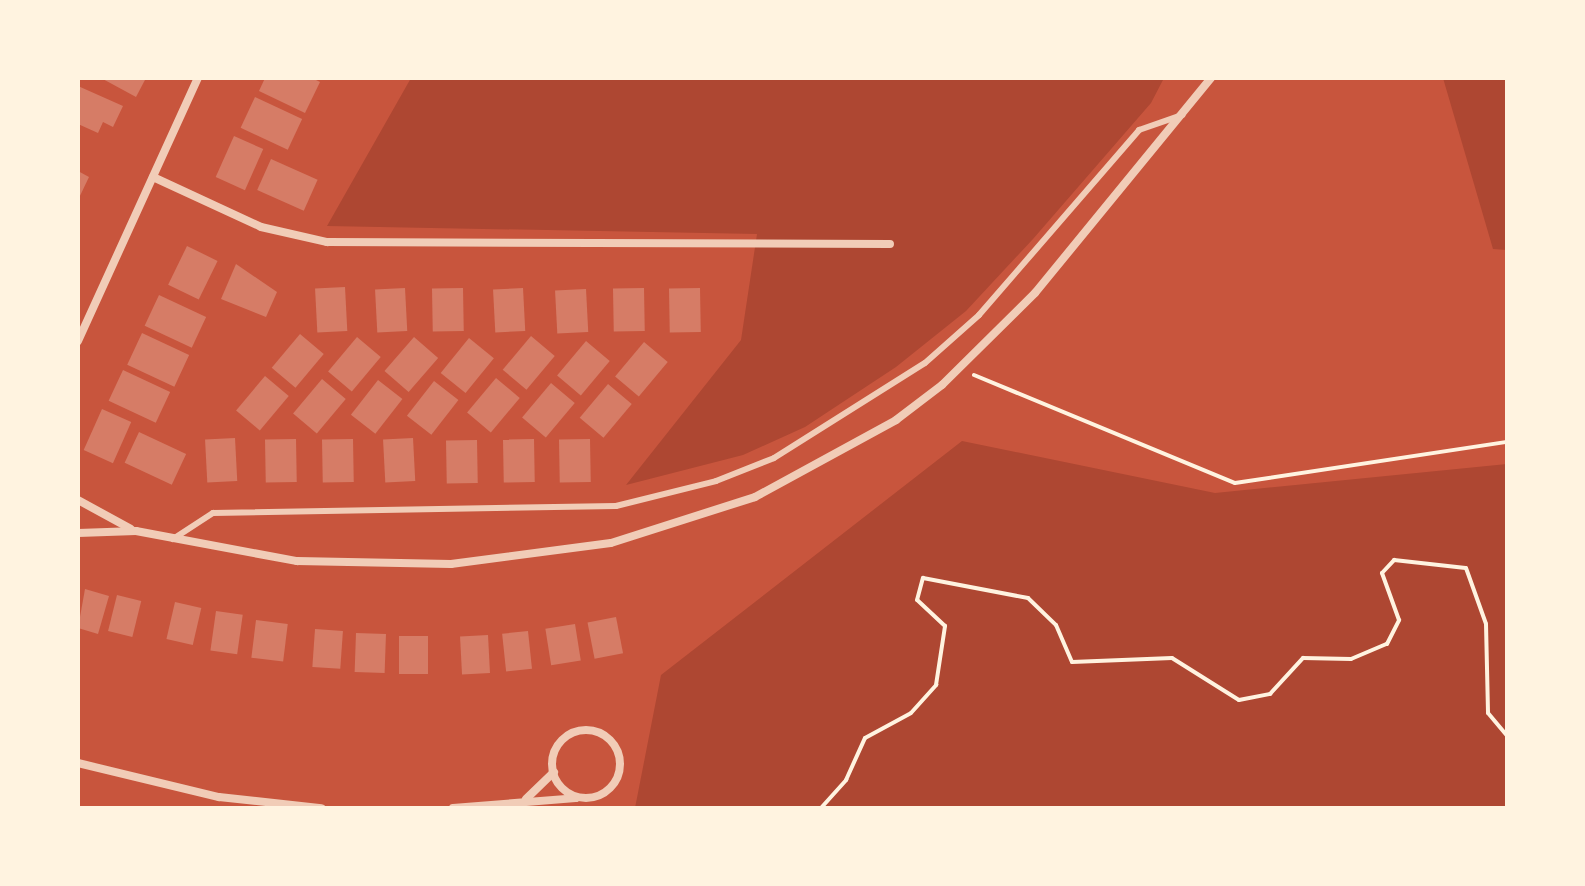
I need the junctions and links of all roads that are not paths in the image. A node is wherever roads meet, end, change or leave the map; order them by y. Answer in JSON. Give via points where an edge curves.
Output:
{"nodes":[{"id":1,"x":198,"y":78,"type":"edge"},
{"id":2,"x":1211,"y":78,"type":"edge"},
{"id":3,"x":1182,"y":115,"type":"junction"},
{"id":4,"x":153,"y":177,"type":"junction"},
{"id":5,"x":890,"y":244,"type":"dead end"},
{"id":6,"x":78,"y":341,"type":"edge"},
{"id":7,"x":78,"y":500,"type":"edge"},
{"id":8,"x":136,"y":531,"type":"junction"},
{"id":9,"x":78,"y":533,"type":"edge"},
{"id":10,"x":173,"y":539,"type":"junction"},
{"id":11,"x":78,"y":763,"type":"edge"},
{"id":12,"x":554,"y":772,"type":"junction"},
{"id":13,"x":582,"y":797,"type":"junction"},
{"id":14,"x":522,"y":802,"type":"junction"},
{"id":15,"x":321,"y":808,"type":"edge"},
{"id":16,"x":453,"y":808,"type":"edge"}],
"edges":[{"from":1,"to":4,"type":"street"},
{"from":2,"to":3,"type":"street"},
{"from":3,"to":10,"type":"lane","via":[[1139,130],[979,315],[925,363],[774,458],[716,481],[616,506],[213,513]]},
{"from":3,"to":10,"type":"street","via":[[1073,250],[959,369],[896,420],[755,497],[611,543],[512,559],[297,561]]},
{"from":4,"to":5,"type":"street","via":[[261,227],[327,242]]},
{"from":4,"to":6,"type":"street"},
{"from":7,"to":8,"type":"street"},
{"from":8,"to":9,"type":"street"},
{"from":8,"to":10,"type":"street"},
{"from":11,"to":15,"type":"street","via":[[219,797]]},
{"from":12,"to":13,"type":"street","via":[[564,789]]},
{"from":12,"to":13,"type":"street","via":[[565,737],[582,730],[608,738],[621,761],[616,780],[602,794]]},
{"from":12,"to":14,"type":"street"},
{"from":13,"to":14,"type":"street"},
{"from":14,"to":16,"type":"street"}]}
